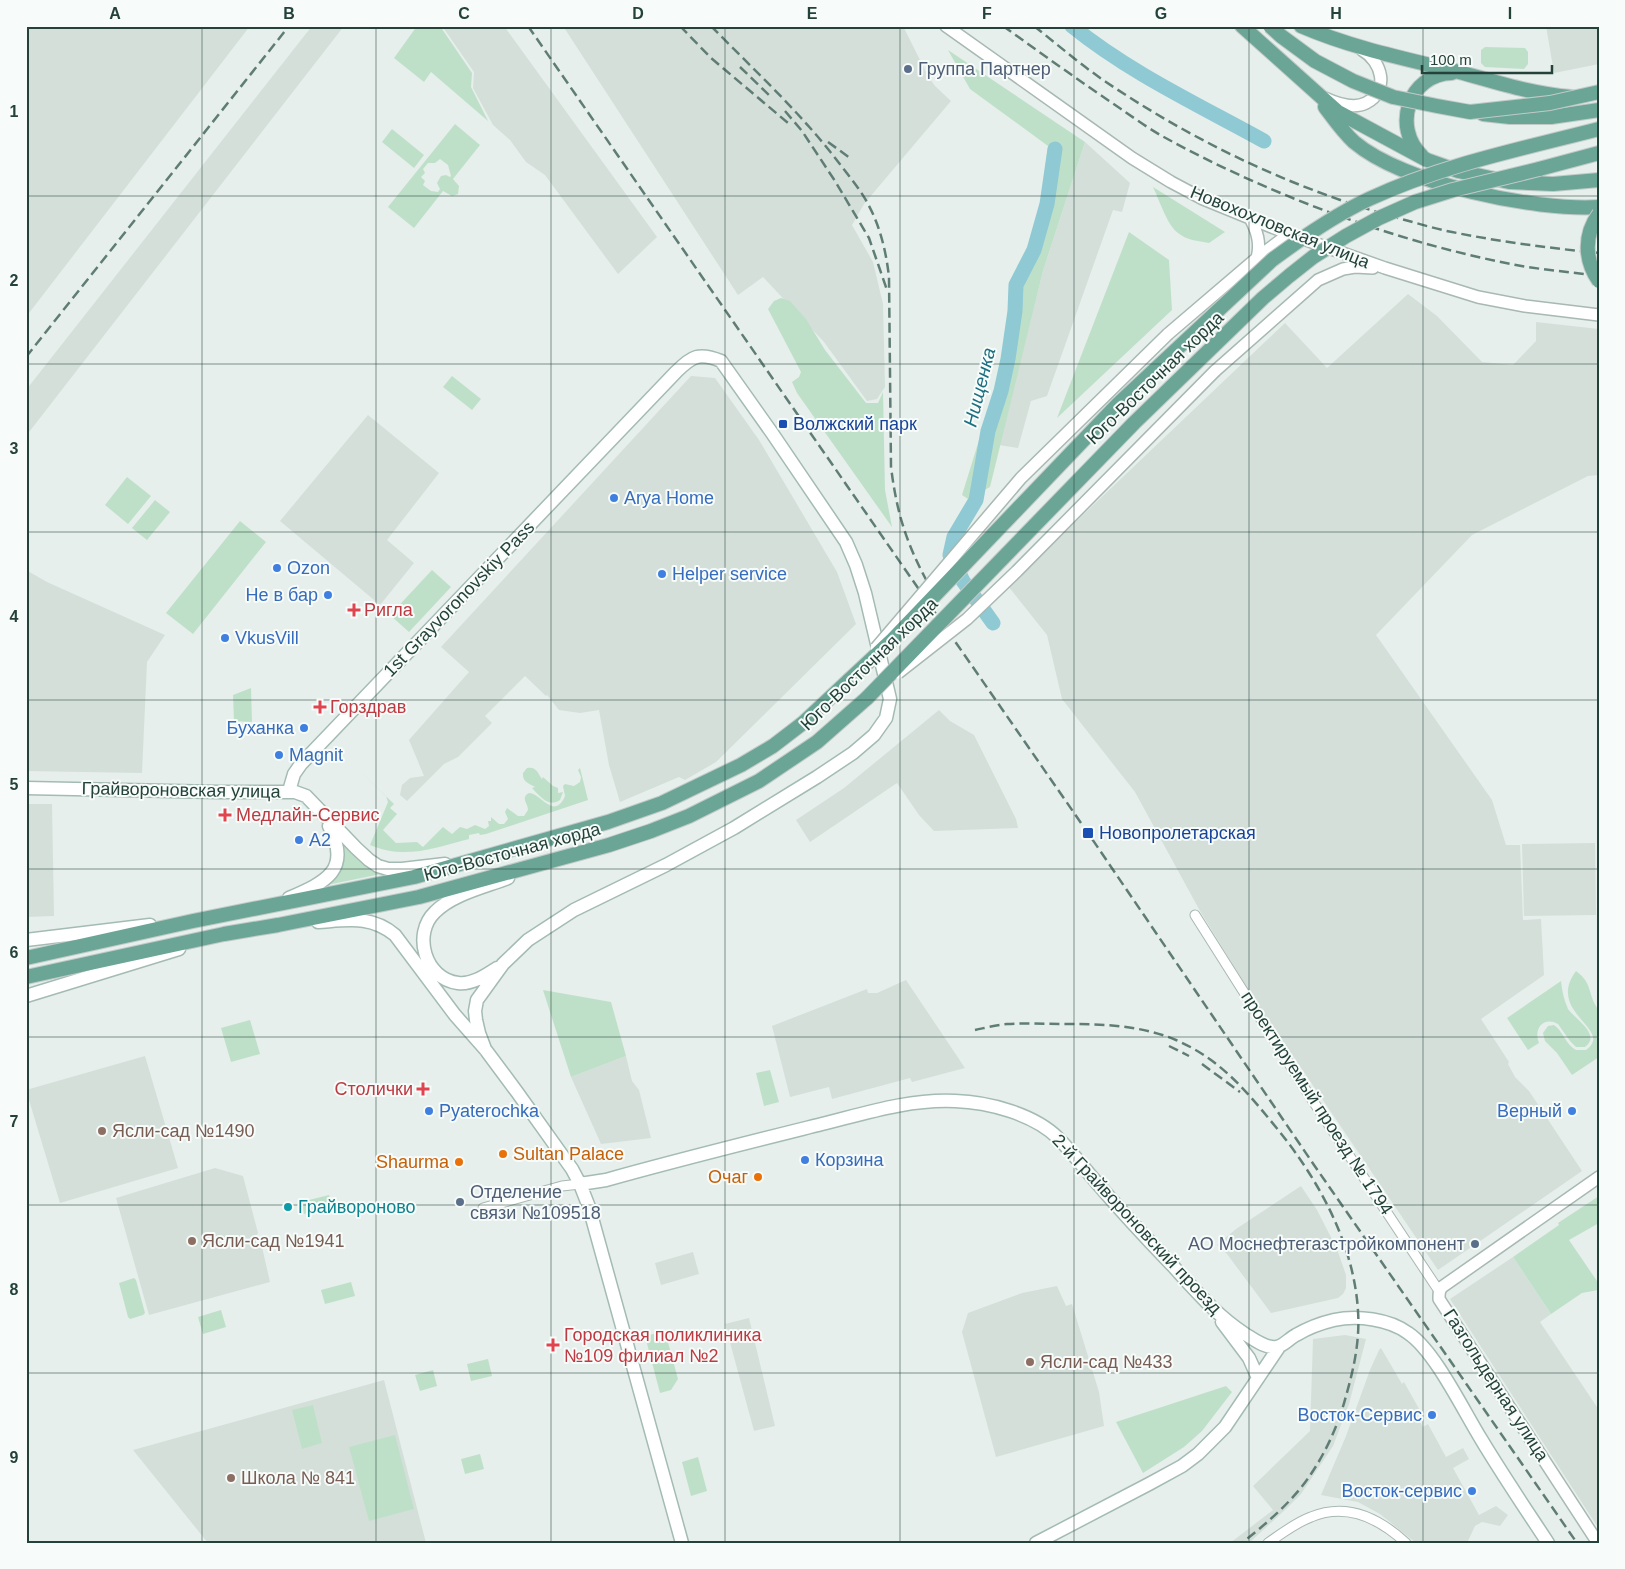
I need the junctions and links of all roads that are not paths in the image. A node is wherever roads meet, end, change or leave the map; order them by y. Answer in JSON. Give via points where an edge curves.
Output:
{"nodes":[{"id":1,"x":946,"y":26,"type":"edge"},
{"id":2,"x":1242,"y":26,"type":"edge"},
{"id":3,"x":1270,"y":26,"type":"edge"},
{"id":4,"x":1301,"y":26,"type":"edge"},
{"id":5,"x":1356,"y":46,"type":"junction"},
{"id":6,"x":1460,"y":72,"type":"junction"},
{"id":7,"x":1599,"y":92,"type":"edge"},
{"id":8,"x":1316,"y":94,"type":"junction"},
{"id":9,"x":1599,"y":97,"type":"edge"},
{"id":10,"x":1599,"y":110,"type":"edge"},
{"id":11,"x":1470,"y":112,"type":"junction"},
{"id":12,"x":1599,"y":129,"type":"edge"},
{"id":13,"x":1599,"y":153,"type":"edge"},
{"id":14,"x":1426,"y":160,"type":"junction"},
{"id":15,"x":1599,"y":180,"type":"edge"},
{"id":16,"x":1599,"y":207,"type":"edge"},
{"id":17,"x":1599,"y":214,"type":"edge"},
{"id":18,"x":1250,"y":218,"type":"junction"},
{"id":19,"x":1288,"y":234,"type":"junction"},
{"id":20,"x":1257,"y":258,"type":"junction"},
{"id":21,"x":1385,"y":268,"type":"junction"},
{"id":22,"x":1599,"y":280,"type":"edge"},
{"id":23,"x":1599,"y":315,"type":"edge"},
{"id":24,"x":849,"y":680,"type":"junction"},
{"id":25,"x":867,"y":698,"type":"junction"},
{"id":26,"x":26,"y":788,"type":"edge"},
{"id":27,"x":289,"y":791,"type":"junction"},
{"id":28,"x":325,"y":817,"type":"junction"},
{"id":29,"x":482,"y":858,"type":"junction"},
{"id":30,"x":546,"y":864,"type":"junction"},
{"id":31,"x":274,"y":905,"type":"junction"},
{"id":32,"x":1195,"y":915,"type":"dead end"},
{"id":33,"x":193,"y":921,"type":"junction"},
{"id":34,"x":278,"y":925,"type":"junction"},
{"id":35,"x":224,"y":934,"type":"junction"},
{"id":36,"x":26,"y":940,"type":"edge"},
{"id":37,"x":29,"y":958,"type":"edge"},
{"id":38,"x":503,"y":964,"type":"junction"},
{"id":39,"x":30,"y":976,"type":"edge"},
{"id":40,"x":26,"y":996,"type":"edge"},
{"id":41,"x":485,"y":1049,"type":"junction"},
{"id":42,"x":1599,"y":1177,"type":"edge"},
{"id":43,"x":580,"y":1184,"type":"junction"},
{"id":44,"x":483,"y":1208,"type":"dead end"},
{"id":45,"x":1439,"y":1291,"type":"junction"},
{"id":46,"x":1205,"y":1300,"type":"junction"},
{"id":47,"x":1279,"y":1347,"type":"junction"},
{"id":48,"x":1258,"y":1378,"type":"junction"},
{"id":49,"x":682,"y":1543,"type":"edge"},
{"id":50,"x":1036,"y":1543,"type":"edge"},
{"id":51,"x":1268,"y":1543,"type":"edge"},
{"id":52,"x":1406,"y":1543,"type":"edge"},
{"id":53,"x":1548,"y":1543,"type":"edge"},
{"id":54,"x":1598,"y":1543,"type":"edge"}],
"edges":[{"from":1,"to":18,"type":"street","name":"Новохохловская улица","via":[[1132,158],[1203,199]]},
{"from":2,"to":8,"type":"main road"},
{"from":3,"to":11,"type":"main road","bridge":true,"via":[[1316,61],[1352,81],[1393,97]]},
{"from":4,"to":5,"type":"main road"},
{"from":5,"to":6,"type":"main road"},
{"from":5,"to":8,"type":"street","via":[[1369,54],[1378,67],[1381,82],[1374,97],[1356,105],[1334,102]]},
{"from":6,"to":9,"type":"main road","via":[[1536,93]]},
{"from":6,"to":14,"type":"main road","via":[[1435,76],[1424,82],[1411,98],[1407,129]]},
{"from":7,"to":11,"type":"main road","bridge":true,"via":[[1550,103]]},
{"from":8,"to":14,"type":"main road","via":[[1338,112]]},
{"from":8,"to":16,"type":"main road","via":[[1354,142],[1376,157],[1428,180],[1520,202]]},
{"from":10,"to":11,"type":"main road","bridge":true,"via":[[1551,117],[1510,117]]},
{"from":12,"to":24,"type":"main road","name":"Юго-Восточная хорда","bridge":true,"via":[[1445,169],[1406,183],[1367,199],[1272,260],[1118,404],[893,639]]},
{"from":13,"to":25,"type":"main road","name":"Юго-Восточная хорда","bridge":true,"via":[[1415,202],[1371,222],[1313,257],[1263,298],[1134,423]]},
{"from":14,"to":15,"type":"main road","bridge":true,"via":[[1509,182],[1553,184]]},
{"from":17,"to":22,"type":"main road","bridge":true,"via":[[1588,234],[1587,248],[1589,261]]},
{"from":18,"to":19,"type":"street","name":"Новохохловская улица"},
{"from":18,"to":20,"type":"street","via":[[1260,248]]},
{"from":19,"to":20,"type":"street"},
{"from":19,"to":21,"type":"street","name":"Новохохловская улица"},
{"from":20,"to":24,"type":"street","bridge":true,"via":[[1168,334],[1021,478]]},
{"from":21,"to":23,"type":"street","name":"Новохохловская улица","via":[[1478,297]]},
{"from":21,"to":25,"type":"street","bridge":true,"via":[[1343,269],[1318,280],[1215,371],[967,619]]},
{"from":24,"to":29,"type":"main road","name":"Юго-Восточная хорда","via":[[773,746],[706,783],[608,822]]},
{"from":25,"to":30,"type":"main road","name":"Юго-Восточная хорда","via":[[817,742],[759,781],[698,812],[651,831]]},
{"from":26,"to":27,"type":"main road","name":"Грайвороновская улица"},
{"from":27,"to":28,"type":"main road","name":"Грайвороновская улица","via":[[306,796]]},
{"from":27,"to":38,"type":"main road","name":"1st Grayvoronovskiy Pass","via":[[301,764],[686,363],[697,356],[710,356],[721,361],[846,542],[864,593],[890,699],[886,718],[874,735],[853,753],[817,777],[734,828],[574,910],[528,940]]},
{"from":28,"to":29,"type":"main road","via":[[369,860],[388,869]]},
{"from":28,"to":31,"type":"main road","via":[[338,848],[336,867],[310,889]]},
{"from":29,"to":31,"type":"main road","name":"Юго-Восточная хорда","via":[[414,877]]},
{"from":30,"to":34,"type":"main road","name":"Юго-Восточная хорда","via":[[419,897]]},
{"from":30,"to":38,"type":"main road","via":[[457,898],[433,913],[427,926],[423,939],[427,960],[440,976],[459,983],[469,982]]},
{"from":31,"to":33,"type":"main road","name":"Юго-Восточная хорда"},
{"from":32,"to":45,"type":"street","name":"проектируемый проезд № 1794"},
{"from":33,"to":36,"type":"main road"},
{"from":33,"to":37,"type":"main road","name":"Юго-Восточная хорда"},
{"from":34,"to":35,"type":"main road","name":"Юго-Восточная хорда"},
{"from":34,"to":41,"type":"main road","via":[[358,920],[384,925]]},
{"from":35,"to":39,"type":"main road","name":"Юго-Восточная хорда"},
{"from":35,"to":40,"type":"main road"},
{"from":38,"to":41,"type":"main road","via":[[477,1000],[478,1034]]},
{"from":41,"to":43,"type":"main road"},
{"from":42,"to":45,"type":"street","name":"Газгольдерная улица"},
{"from":43,"to":44,"type":"street"},
{"from":43,"to":46,"type":"main road","name":"2-й Грайвороновский проезд","via":[[911,1103],[978,1103],[1028,1118],[1055,1135]]},
{"from":43,"to":49,"type":"main road","via":[[590,1207]]},
{"from":45,"to":54,"type":"street","name":"Газгольдерная улица","via":[[1439,1299]]},
{"from":46,"to":47,"type":"main road","name":"2-й Грайвороновский проезд","via":[[1242,1332],[1268,1347]]},
{"from":46,"to":48,"type":"main road","via":[[1246,1353]]},
{"from":47,"to":48,"type":"main road"},
{"from":47,"to":53,"type":"main road","via":[[1301,1332],[1339,1319],[1392,1324],[1407,1332],[1422,1345],[1438,1368]]},
{"from":48,"to":50,"type":"main road","via":[[1220,1432],[1193,1458],[1141,1489]]},
{"from":51,"to":52,"type":"street","via":[[1309,1517],[1342,1511],[1372,1518]]}]}
